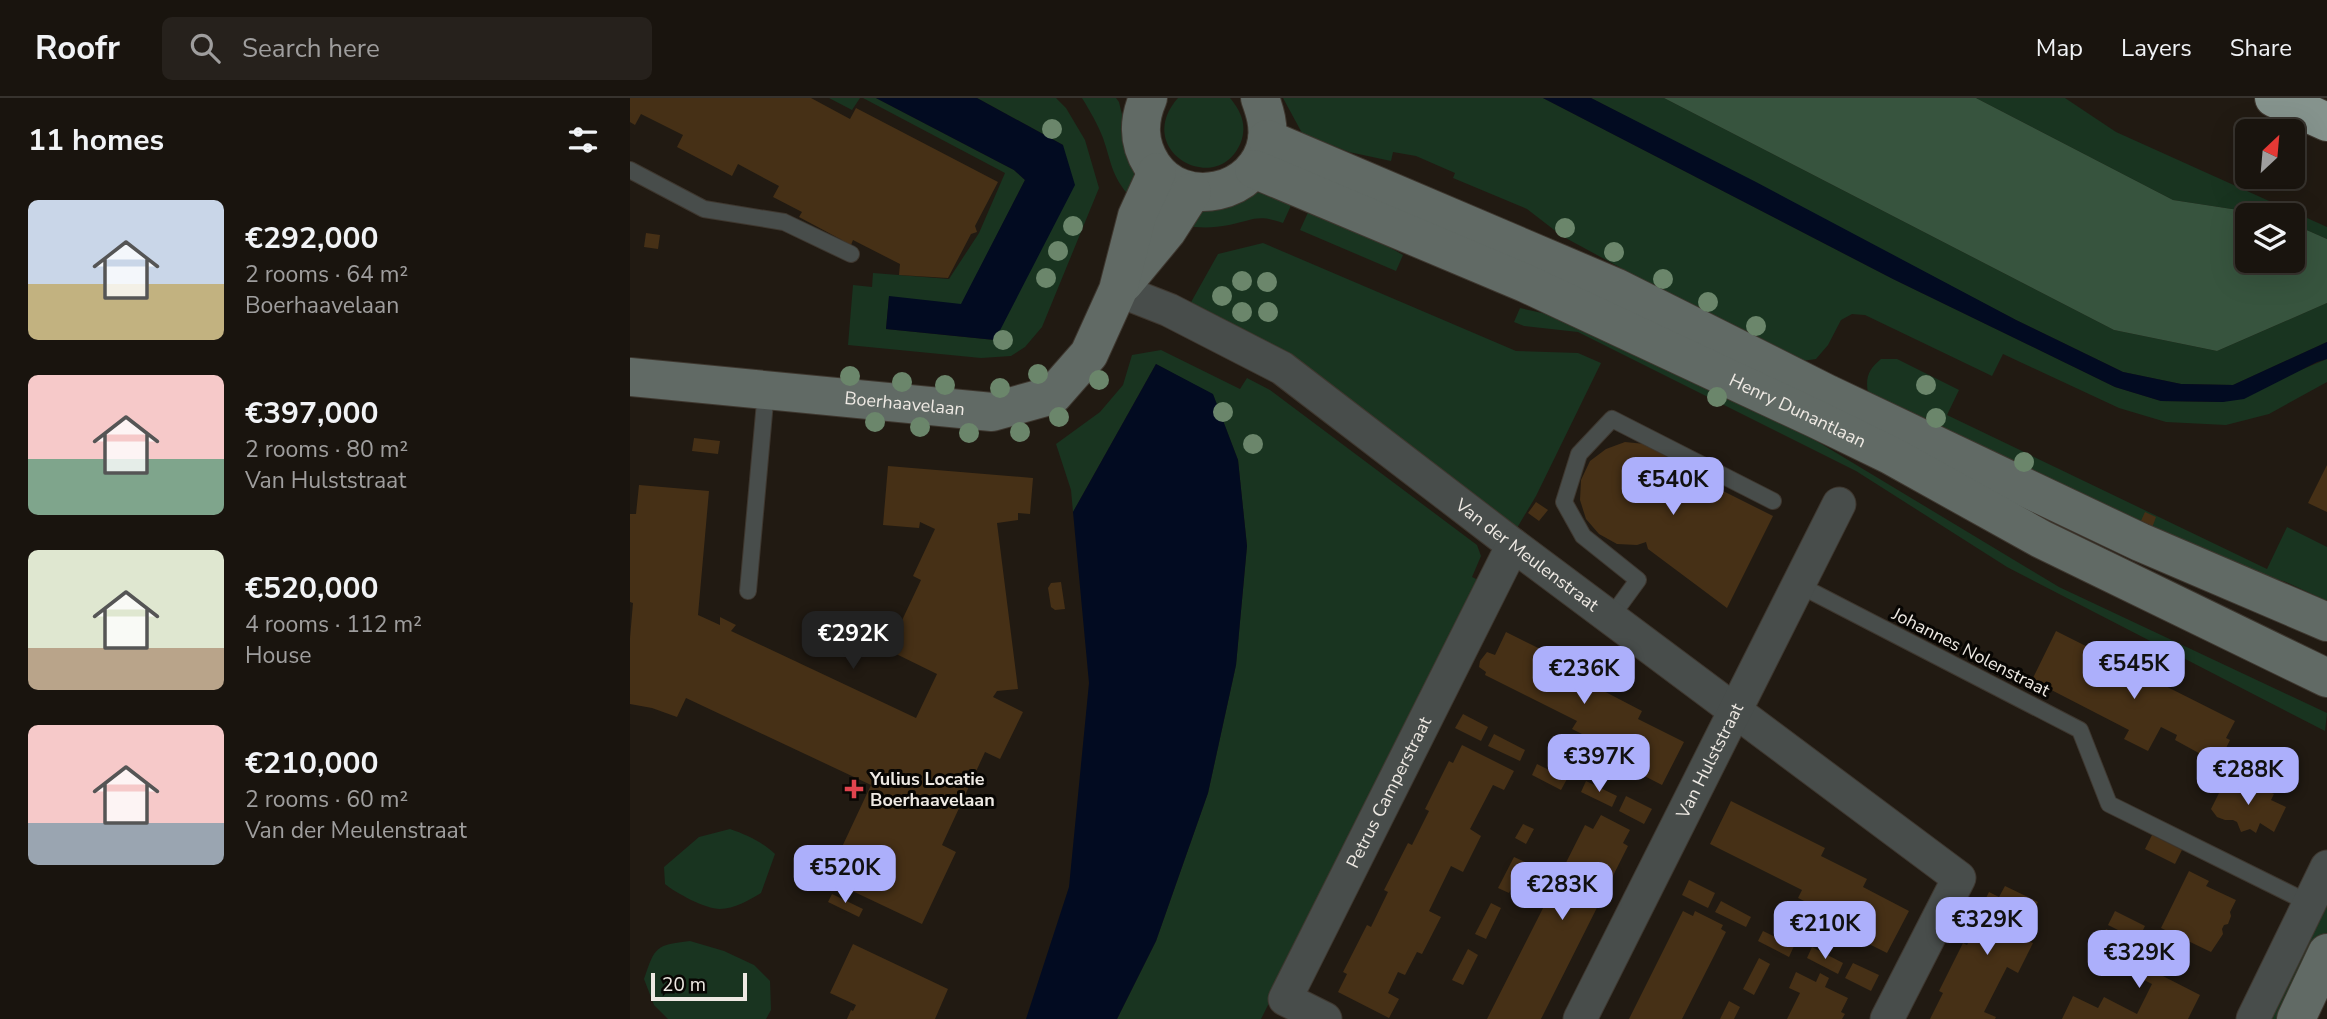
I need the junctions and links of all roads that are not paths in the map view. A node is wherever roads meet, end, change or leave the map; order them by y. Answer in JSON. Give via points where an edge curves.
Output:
{"nodes":[{"id":1,"x":1260,"y":98,"type":"edge"},
{"id":2,"x":2274,"y":98,"type":"edge"},
{"id":3,"x":1140,"y":103,"type":"edge"},
{"id":4,"x":2327,"y":121,"type":"edge"},
{"id":5,"x":1261,"y":154,"type":"junction"},
{"id":6,"x":630,"y":170,"type":"edge"},
{"id":7,"x":1157,"y":172,"type":"junction"},
{"id":8,"x":1192,"y":192,"type":"junction"},
{"id":9,"x":851,"y":254,"type":"dead end"},
{"id":10,"x":1118,"y":290,"type":"junction"},
{"id":11,"x":630,"y":377,"type":"edge"},
{"id":12,"x":766,"y":391,"type":"junction"},
{"id":13,"x":1773,"y":501,"type":"dead end"},
{"id":14,"x":1839,"y":504,"type":"dead end"},
{"id":15,"x":1513,"y":545,"type":"junction"},
{"id":16,"x":1799,"y":586,"type":"junction"},
{"id":17,"x":748,"y":590,"type":"dead end"},
{"id":18,"x":1611,"y":617,"type":"junction"},
{"id":19,"x":2327,"y":622,"type":"edge"},
{"id":20,"x":2327,"y":678,"type":"edge"},
{"id":21,"x":1736,"y":713,"type":"junction"},
{"id":22,"x":2327,"y":867,"type":"edge"},
{"id":23,"x":2309,"y":903,"type":"junction"},
{"id":24,"x":2327,"y":953,"type":"edge"},
{"id":25,"x":1325,"y":1019,"type":"edge"},
{"id":26,"x":1580,"y":1019,"type":"edge"},
{"id":27,"x":1887,"y":1019,"type":"edge"},
{"id":28,"x":2253,"y":1019,"type":"edge"},
{"id":29,"x":2296,"y":1019,"type":"edge"}],
"edges":[{"from":1,"to":5,"type":"main road","via":[[1267,118]]},
{"from":2,"to":4,"type":"highway"},
{"from":3,"to":7,"type":"main road","via":[[1145,154]]},
{"from":5,"to":8,"type":"main road","via":[[1242,181],[1209,193]]},
{"from":5,"to":19,"type":"main road","name":"Henry Dunantlaan","via":[[1617,288],[2140,542]]},
{"from":5,"to":20,"type":"main road","name":"Henry Dunantlaan","via":[[1890,455],[2041,539]]},
{"from":6,"to":9,"type":"lane","via":[[705,209],[784,222]]},
{"from":7,"to":8,"type":"main road","via":[[1172,185]]},
{"from":7,"to":10,"type":"main road","name":"Boerhaavelaan","via":[[1138,216]]},
{"from":8,"to":10,"type":"main road","name":"Boerhaavelaan","via":[[1167,231]]},
{"from":10,"to":12,"type":"main road","name":"Boerhaavelaan","via":[[1089,354],[1053,396],[992,412]]},
{"from":10,"to":15,"type":"street","name":"Van der Meulenstraat","via":[[1282,368]]},
{"from":11,"to":12,"type":"main road","name":"Boerhaavelaan"},
{"from":12,"to":17,"type":"lane"},
{"from":13,"to":18,"type":"lane","via":[[1612,419],[1579,454],[1564,502],[1583,536],[1638,580]]},
{"from":14,"to":16,"type":"street","name":"Van Hulststraat"},
{"from":15,"to":18,"type":"street","name":"Van der Meulenstraat"},
{"from":15,"to":25,"type":"street","name":"Petrus Camperstraat","via":[[1285,999]]},
{"from":16,"to":21,"type":"street","name":"Van Hulststraat"},
{"from":16,"to":23,"type":"lane","name":"Johannes Nolenstraat","via":[[2080,730],[2109,804]]},
{"from":18,"to":21,"type":"street","name":"Van der Meulenstraat"},
{"from":21,"to":26,"type":"street","name":"Van Hulststraat"},
{"from":21,"to":27,"type":"street","name":"Van der Meulenstraat","via":[[1959,878]]},
{"from":22,"to":23,"type":"street"},
{"from":23,"to":28,"type":"street"},
{"from":24,"to":29,"type":"main road"}]}
